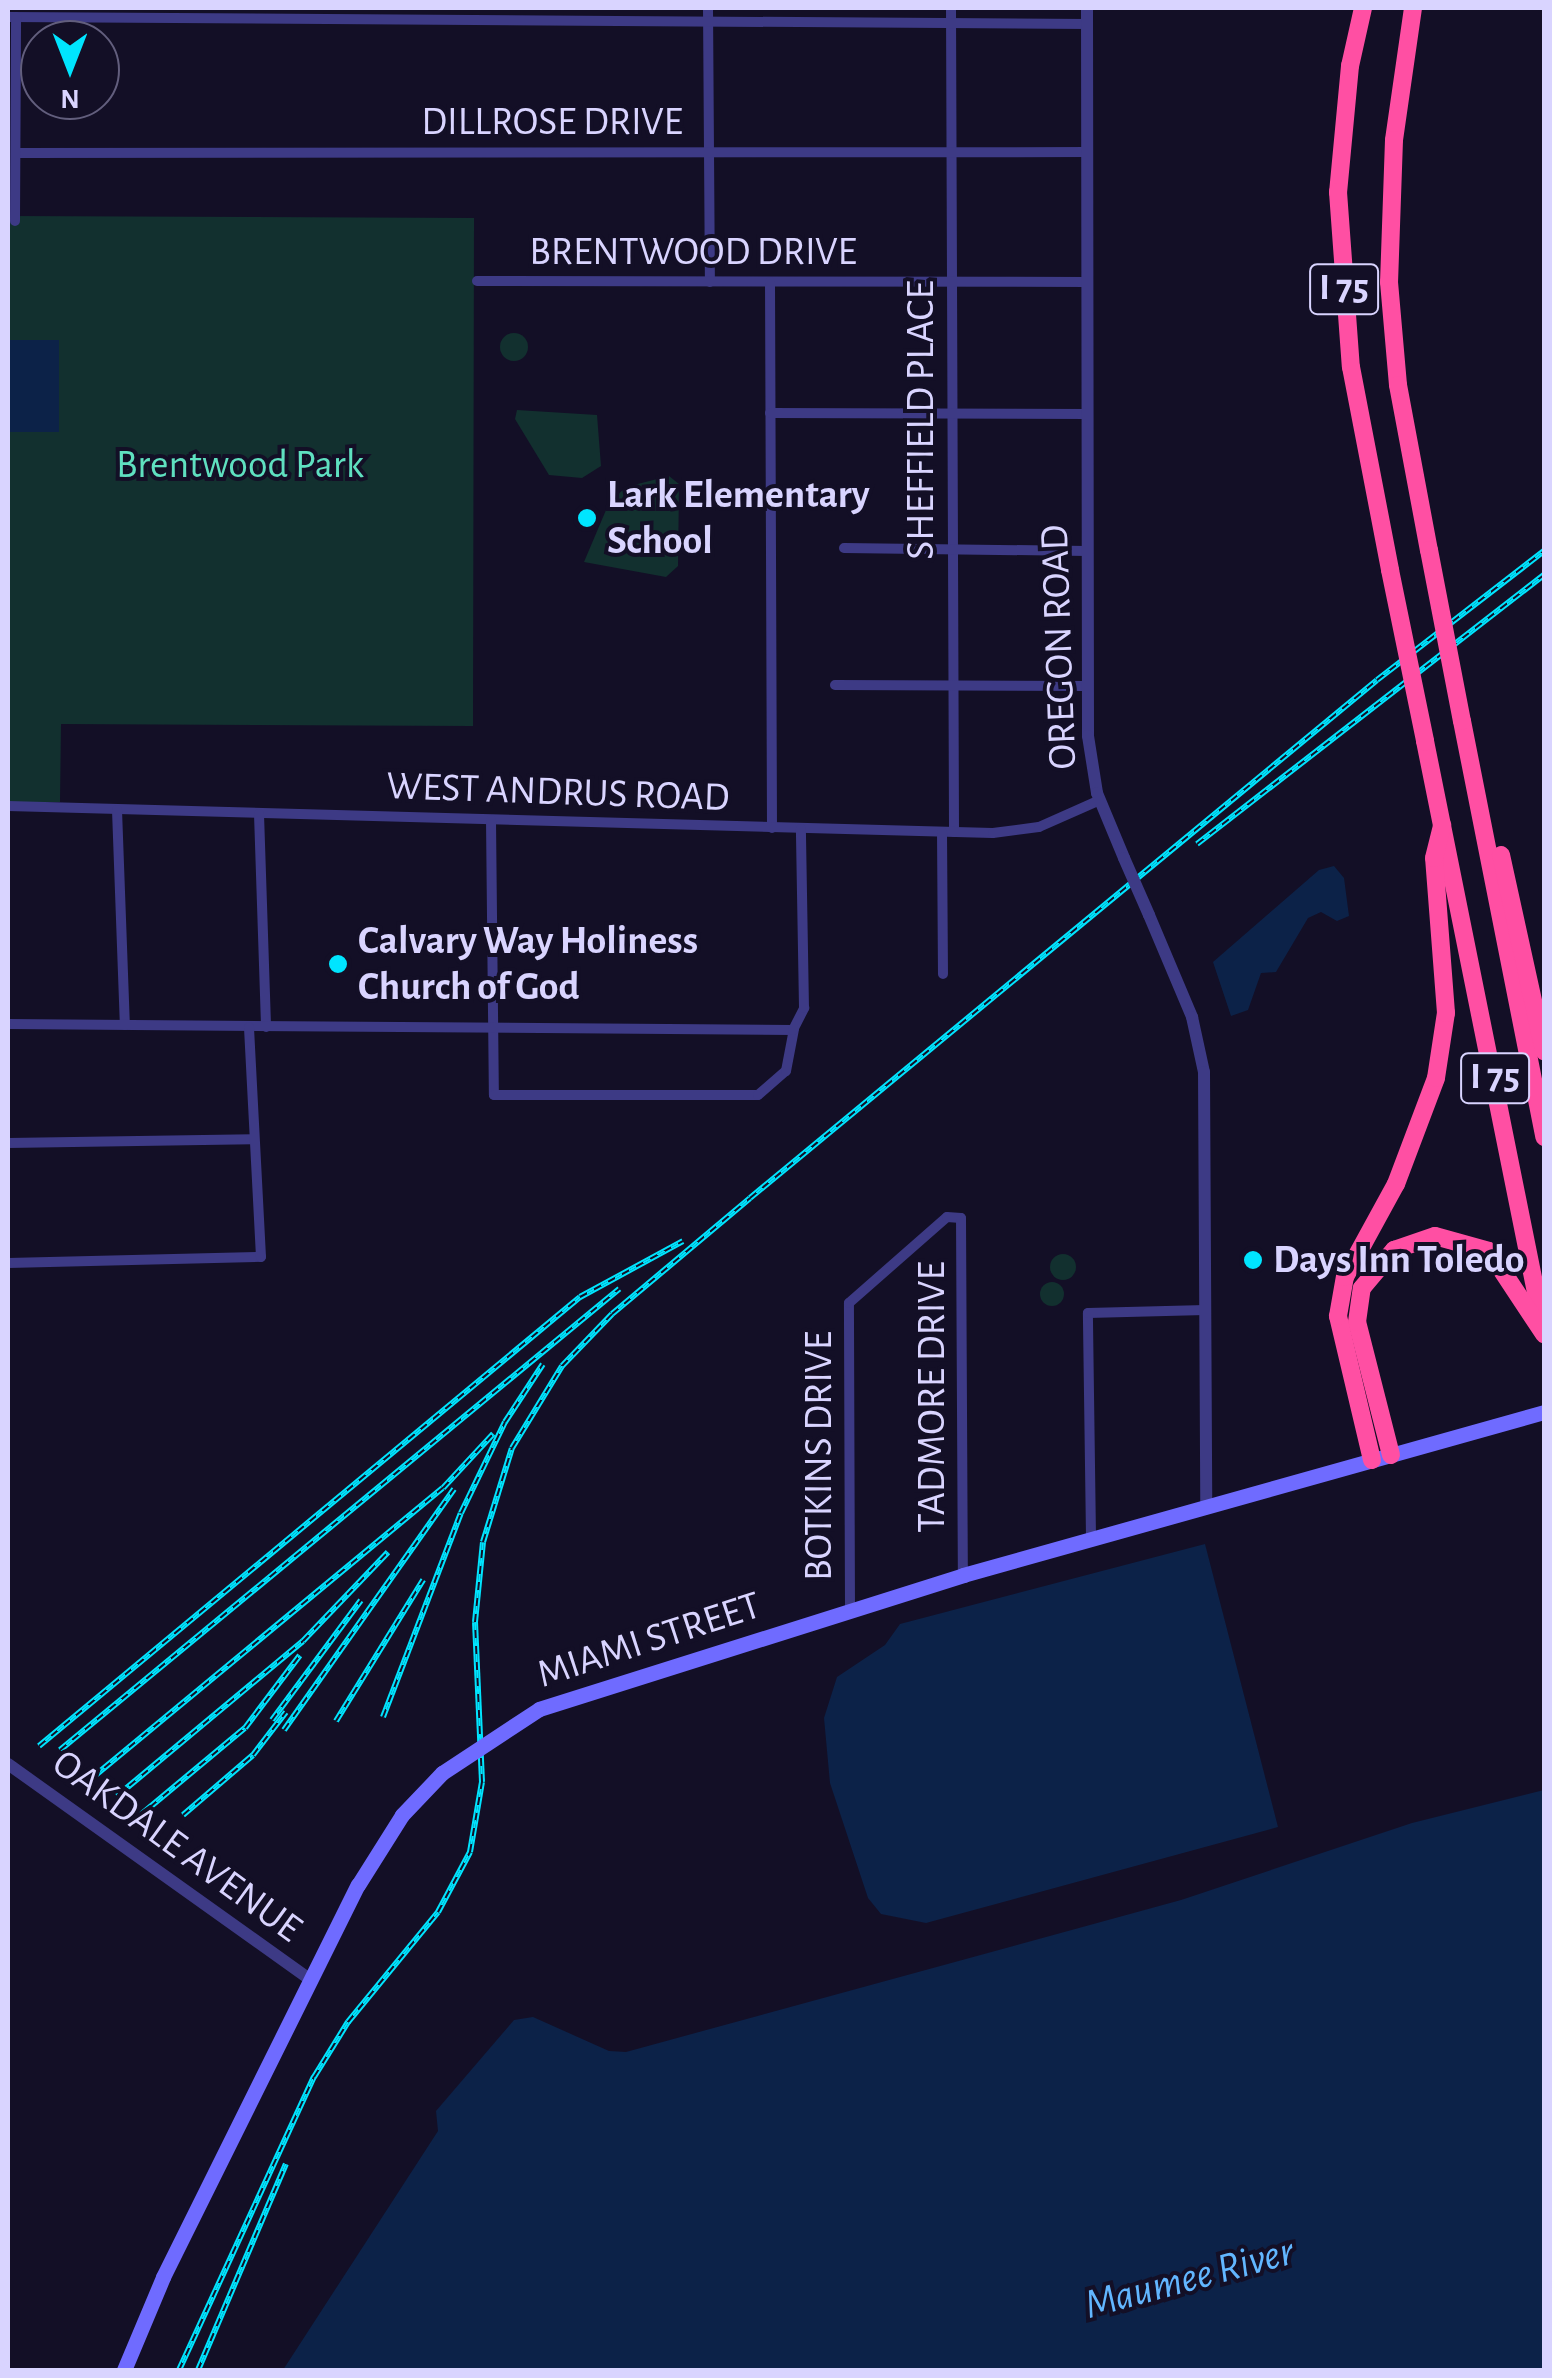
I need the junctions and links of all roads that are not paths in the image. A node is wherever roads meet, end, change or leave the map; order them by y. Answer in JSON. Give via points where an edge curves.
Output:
{"nodes":[{"id":1,"x":708,"y":8,"type":"edge"},
{"id":2,"x":950,"y":8,"type":"edge"},
{"id":3,"x":1088,"y":8,"type":"edge"},
{"id":4,"x":1349,"y":8,"type":"edge"},
{"id":5,"x":1363,"y":8,"type":"edge"},
{"id":6,"x":1413,"y":8,"type":"edge"},
{"id":7,"x":270,"y":12,"type":"edge"},
{"id":8,"x":12,"y":17,"type":"edge"},
{"id":9,"x":708,"y":22,"type":"junction"},
{"id":10,"x":950,"y":24,"type":"junction"},
{"id":11,"x":1088,"y":24,"type":"junction"},
{"id":12,"x":1350,"y":66,"type":"junction"},
{"id":13,"x":709,"y":152,"type":"junction"},
{"id":14,"x":1088,"y":152,"type":"junction"},
{"id":15,"x":16,"y":153,"type":"junction"},
{"id":16,"x":951,"y":153,"type":"junction"},
{"id":17,"x":16,"y":220,"type":"dead end"},
{"id":18,"x":477,"y":281,"type":"dead end"},
{"id":19,"x":710,"y":282,"type":"junction"},
{"id":20,"x":770,"y":282,"type":"junction"},
{"id":21,"x":951,"y":282,"type":"junction"},
{"id":22,"x":1088,"y":282,"type":"junction"},
{"id":23,"x":770,"y":414,"type":"junction"},
{"id":24,"x":952,"y":414,"type":"junction"},
{"id":25,"x":1088,"y":414,"type":"junction"},
{"id":26,"x":844,"y":548,"type":"dead end"},
{"id":27,"x":952,"y":550,"type":"junction"},
{"id":28,"x":1087,"y":551,"type":"junction"},
{"id":29,"x":834,"y":685,"type":"dead end"},
{"id":30,"x":952,"y":685,"type":"junction"},
{"id":31,"x":1088,"y":686,"type":"junction"},
{"id":32,"x":1462,"y":721,"type":"junction"},
{"id":33,"x":1100,"y":800,"type":"junction"},
{"id":34,"x":8,"y":806,"type":"edge"},
{"id":35,"x":117,"y":810,"type":"junction"},
{"id":36,"x":259,"y":814,"type":"junction"},
{"id":37,"x":491,"y":820,"type":"junction"},
{"id":38,"x":1442,"y":825,"type":"junction"},
{"id":39,"x":772,"y":828,"type":"junction"},
{"id":40,"x":801,"y":828,"type":"junction"},
{"id":41,"x":948,"y":832,"type":"junction"},
{"id":42,"x":943,"y":974,"type":"dead end"},
{"id":43,"x":8,"y":1024,"type":"edge"},
{"id":44,"x":125,"y":1026,"type":"junction"},
{"id":45,"x":248,"y":1027,"type":"junction"},
{"id":46,"x":266,"y":1027,"type":"junction"},
{"id":47,"x":796,"y":1028,"type":"junction"},
{"id":48,"x":493,"y":1030,"type":"junction"},
{"id":49,"x":1544,"y":1051,"type":"edge"},
{"id":50,"x":1544,"y":1137,"type":"edge"},
{"id":51,"x":252,"y":1140,"type":"junction"},
{"id":52,"x":8,"y":1143,"type":"edge"},
{"id":53,"x":961,"y":1218,"type":"joint"},
{"id":54,"x":8,"y":1264,"type":"edge"},
{"id":55,"x":1205,"y":1310,"type":"junction"},
{"id":56,"x":1544,"y":1333,"type":"edge"},
{"id":57,"x":1544,"y":1412,"type":"edge"},
{"id":58,"x":1381,"y":1458,"type":"junction"},
{"id":59,"x":1206,"y":1503,"type":"junction"},
{"id":60,"x":1091,"y":1537,"type":"junction"},
{"id":61,"x":963,"y":1574,"type":"junction"},
{"id":62,"x":850,"y":1609,"type":"junction"},
{"id":63,"x":8,"y":1764,"type":"edge"},
{"id":64,"x":309,"y":1980,"type":"junction"},
{"id":65,"x":124,"y":2370,"type":"edge"}],
"edges":[{"from":1,"to":9,"type":"street"},
{"from":2,"to":10,"type":"street","name":"SHEFFIELD PLACE"},
{"from":3,"to":11,"type":"street","name":"OREGON ROAD"},
{"from":4,"to":12,"type":"highway"},
{"from":5,"to":12,"type":"highway","name":"I 75","number":"I 75"},
{"from":6,"to":32,"type":"highway","name":"I 75","number":"I 75","bridge":true,"via":[[1394,140],[1389,282],[1398,385]]},
{"from":7,"to":8,"type":"street"},
{"from":7,"to":9,"type":"street"},
{"from":8,"to":15,"type":"street"},
{"from":9,"to":10,"type":"street"},
{"from":9,"to":13,"type":"street"},
{"from":10,"to":11,"type":"street"},
{"from":10,"to":16,"type":"street","name":"SHEFFIELD PLACE"},
{"from":11,"to":14,"type":"street","name":"OREGON ROAD"},
{"from":12,"to":38,"type":"highway","name":"I 75","number":"I 75","bridge":true,"via":[[1338,192],[1345,309]]},
{"from":13,"to":15,"type":"street","name":"DILLROSE DRIVE"},
{"from":13,"to":16,"type":"street","name":"DILLROSE DRIVE"},
{"from":13,"to":19,"type":"street"},
{"from":14,"to":16,"type":"street","name":"DILLROSE DRIVE"},
{"from":14,"to":22,"type":"street","name":"OREGON ROAD"},
{"from":15,"to":17,"type":"street"},
{"from":16,"to":21,"type":"street","name":"SHEFFIELD PLACE"},
{"from":18,"to":19,"type":"street","name":"BRENTWOOD DRIVE"},
{"from":19,"to":20,"type":"street","name":"BRENTWOOD DRIVE"},
{"from":20,"to":21,"type":"street","name":"BRENTWOOD DRIVE"},
{"from":20,"to":23,"type":"street"},
{"from":21,"to":22,"type":"street","name":"BRENTWOOD DRIVE"},
{"from":21,"to":24,"type":"street","name":"SHEFFIELD PLACE"},
{"from":22,"to":25,"type":"street","name":"OREGON ROAD"},
{"from":23,"to":24,"type":"street"},
{"from":23,"to":39,"type":"street"},
{"from":24,"to":25,"type":"street"},
{"from":24,"to":27,"type":"street","name":"SHEFFIELD PLACE"},
{"from":25,"to":28,"type":"street","name":"OREGON ROAD"},
{"from":26,"to":27,"type":"street"},
{"from":27,"to":28,"type":"street"},
{"from":27,"to":30,"type":"street","name":"SHEFFIELD PLACE"},
{"from":28,"to":31,"type":"street","name":"OREGON ROAD"},
{"from":29,"to":30,"type":"street"},
{"from":30,"to":31,"type":"street"},
{"from":30,"to":41,"type":"street","name":"SHEFFIELD PLACE"},
{"from":31,"to":33,"type":"street","name":"OREGON ROAD","via":[[1090,758]]},
{"from":32,"to":49,"type":"highway","via":[[1477,748]]},
{"from":32,"to":50,"type":"highway","name":"I 75","number":"I 75"},
{"from":33,"to":41,"type":"street","name":"WEST ANDRUS ROAD","via":[[1027,830]]},
{"from":33,"to":55,"type":"street","name":"OREGON ROAD","bridge":true,"via":[[1192,1018],[1203,1060]]},
{"from":34,"to":35,"type":"street","name":"WEST ANDRUS ROAD"},
{"from":35,"to":36,"type":"street","name":"WEST ANDRUS ROAD"},
{"from":35,"to":44,"type":"street"},
{"from":36,"to":37,"type":"street","name":"WEST ANDRUS ROAD"},
{"from":36,"to":46,"type":"street"},
{"from":37,"to":39,"type":"street","name":"WEST ANDRUS ROAD"},
{"from":37,"to":48,"type":"street"},
{"from":38,"to":56,"type":"highway","number":"I 75"},
{"from":38,"to":58,"type":"highway","via":[[1434,858],[1446,1013],[1436,1078],[1396,1184],[1345,1277],[1338,1316]]},
{"from":39,"to":40,"type":"street","name":"WEST ANDRUS ROAD"},
{"from":40,"to":41,"type":"street","name":"WEST ANDRUS ROAD"},
{"from":40,"to":47,"type":"street","via":[[804,1008]]},
{"from":41,"to":42,"type":"street","name":"SHEFFIELD PLACE"},
{"from":43,"to":44,"type":"street"},
{"from":44,"to":45,"type":"street"},
{"from":45,"to":46,"type":"street"},
{"from":45,"to":51,"type":"street"},
{"from":46,"to":48,"type":"street"},
{"from":47,"to":48,"type":"street"},
{"from":47,"to":48,"type":"street","via":[[786,1071],[758,1095],[494,1095]]},
{"from":51,"to":52,"type":"street"},
{"from":51,"to":54,"type":"street","via":[[261,1257]]},
{"from":53,"to":61,"type":"street","name":"TADMORE DRIVE"},
{"from":53,"to":62,"type":"street","name":"BOTKINS DRIVE","via":[[936,1225],[849,1304]]},
{"from":55,"to":59,"type":"street","name":"OREGON ROAD"},
{"from":55,"to":60,"type":"street","via":[[1088,1313]]},
{"from":56,"to":58,"type":"highway","via":[[1489,1251],[1436,1236],[1394,1250],[1362,1288],[1357,1322]]},
{"from":57,"to":58,"type":"main road","name":"MIAMI STREET"},
{"from":58,"to":59,"type":"main road","name":"MIAMI STREET"},
{"from":59,"to":60,"type":"main road","name":"MIAMI STREET"},
{"from":60,"to":61,"type":"main road","name":"MIAMI STREET"},
{"from":61,"to":62,"type":"main road","name":"MIAMI STREET"},
{"from":62,"to":64,"type":"main road","name":"MIAMI STREET","bridge":true,"via":[[539,1709],[442,1773],[375,1853]]},
{"from":63,"to":64,"type":"street","name":"OAKDALE AVENUE"},
{"from":64,"to":65,"type":"main road","name":"MIAMI STREET"}]}
